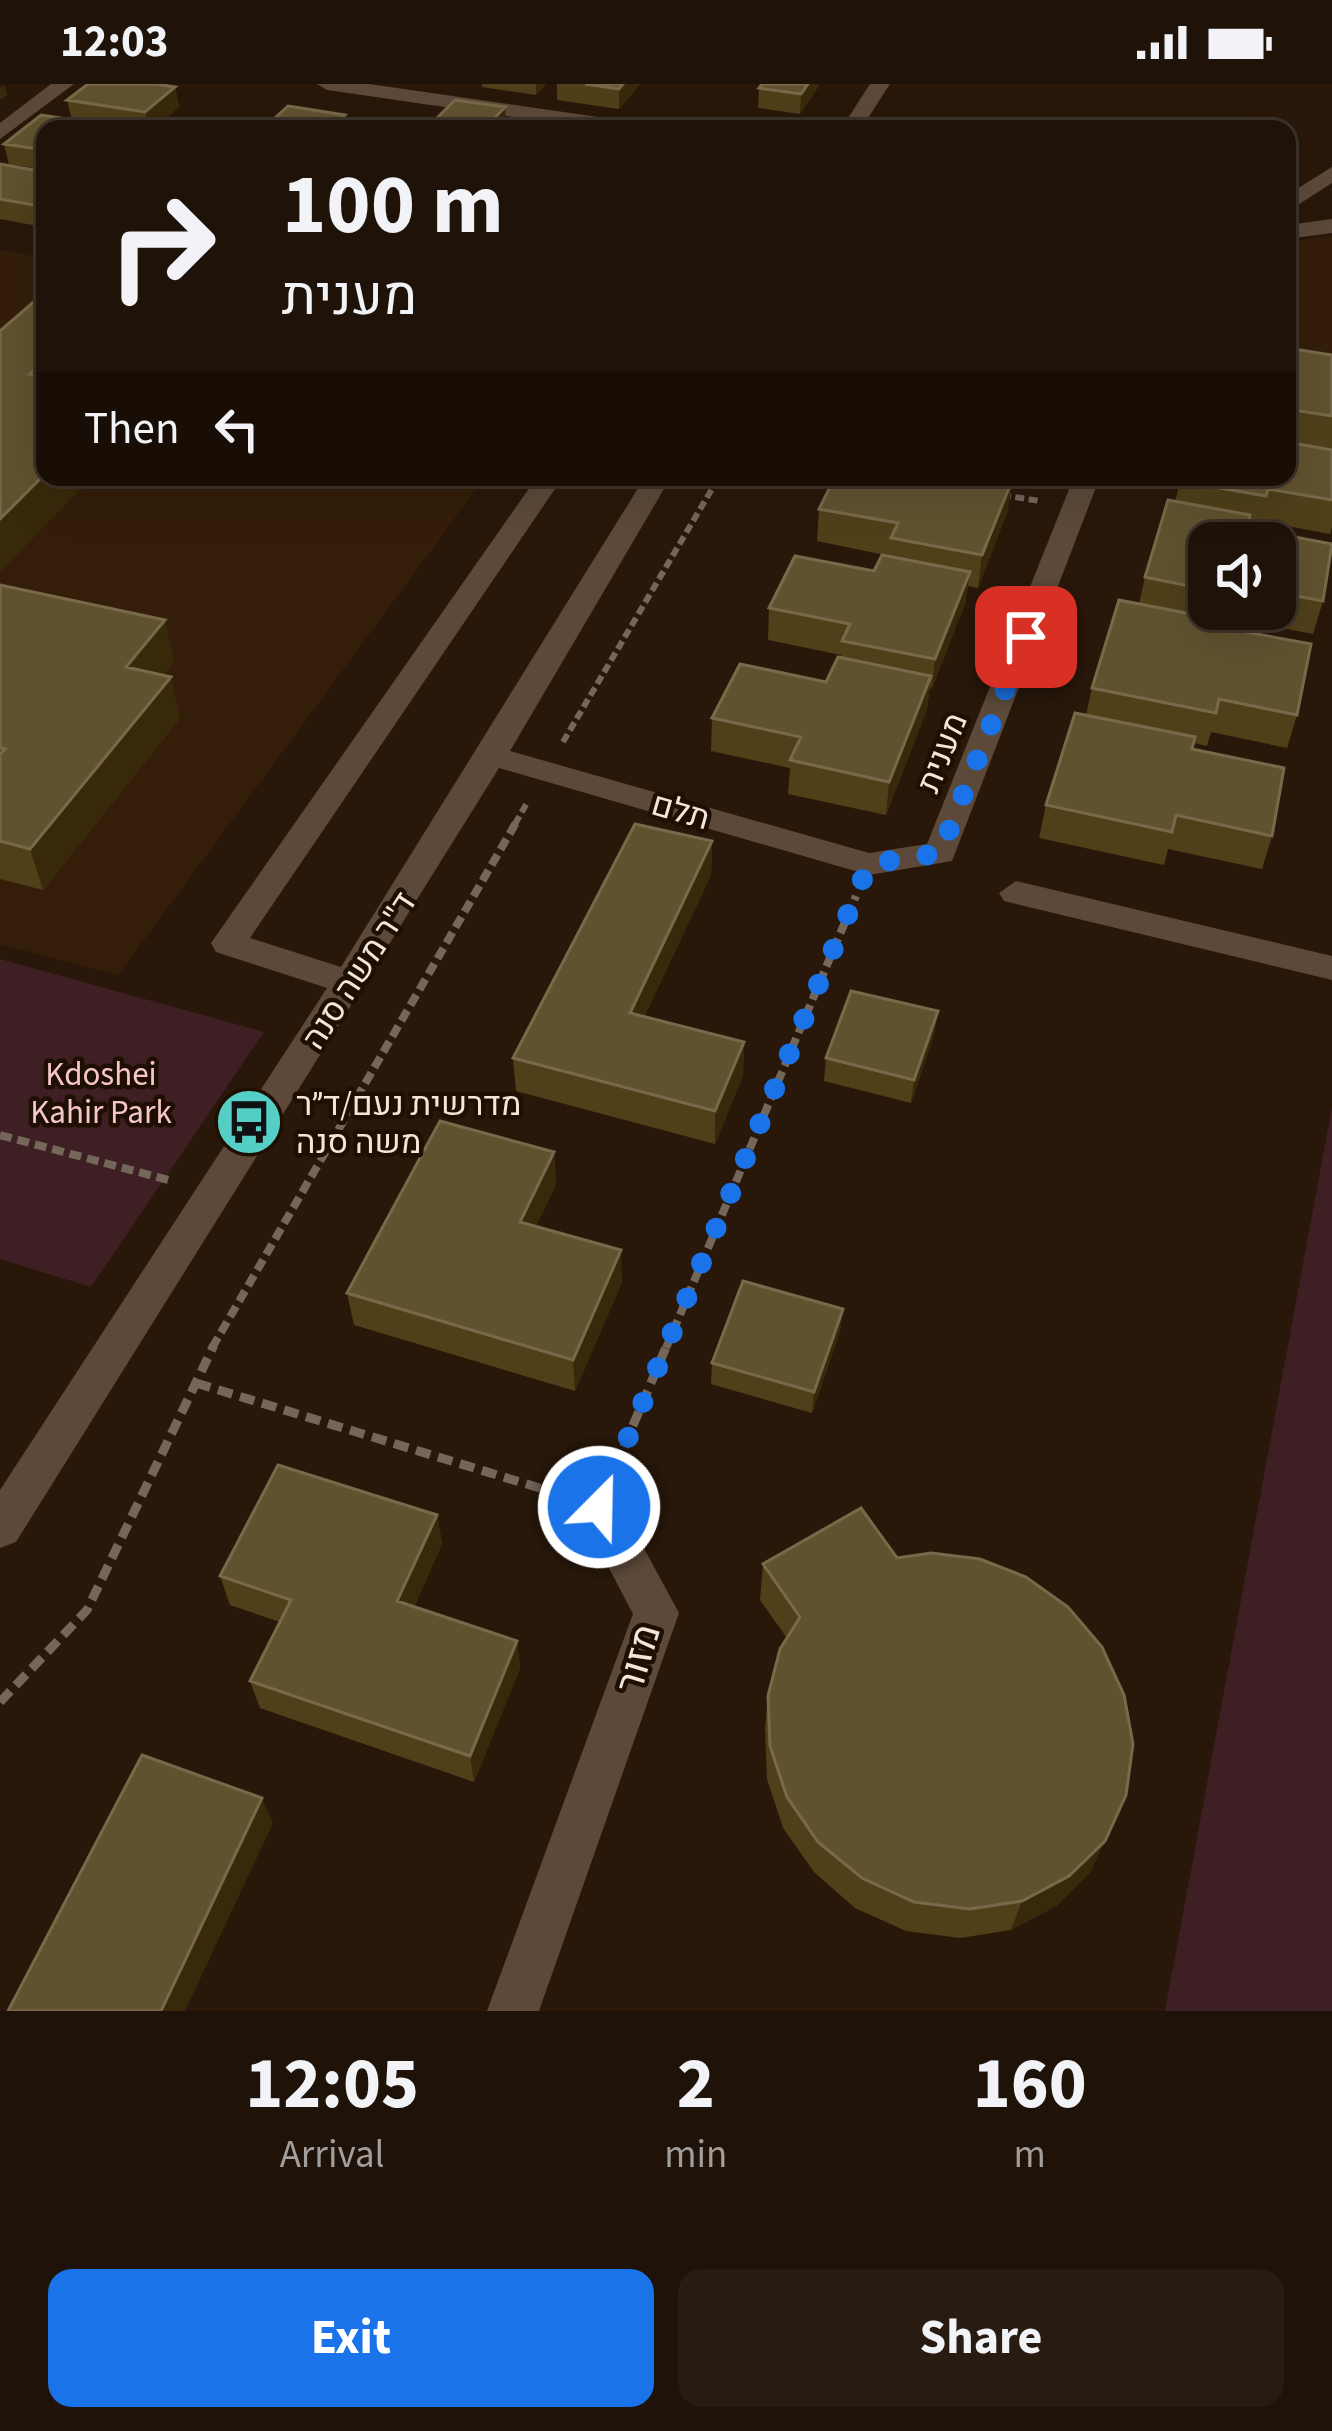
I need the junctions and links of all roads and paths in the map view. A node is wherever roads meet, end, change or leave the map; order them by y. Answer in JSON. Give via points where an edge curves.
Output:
{"nodes":[{"id":1,"x":64,"y":84,"type":"edge"},
{"id":2,"x":327,"y":84,"type":"edge"},
{"id":3,"x":880,"y":84,"type":"edge"},
{"id":4,"x":557,"y":120,"type":"edge"},
{"id":5,"x":856,"y":120,"type":"edge"},
{"id":6,"x":0,"y":133,"type":"edge"},
{"id":7,"x":1332,"y":173,"type":"edge"},
{"id":8,"x":1296,"y":199,"type":"edge"},
{"id":9,"x":1332,"y":202,"type":"edge"},
{"id":10,"x":1296,"y":205,"type":"edge"},
{"id":11,"x":1332,"y":226,"type":"edge"},
{"id":12,"x":1296,"y":231,"type":"edge"},
{"id":13,"x":544,"y":486,"type":"edge"},
{"id":14,"x":653,"y":486,"type":"edge"},
{"id":15,"x":667,"y":486,"type":"edge"},
{"id":16,"x":713,"y":486,"type":"edge"},
{"id":17,"x":1084,"y":486,"type":"edge"},
{"id":18,"x":987,"y":492,"type":"edge"},
{"id":19,"x":1077,"y":508,"type":"junction"},
{"id":20,"x":632,"y":528,"type":"junction"},
{"id":21,"x":493,"y":756,"type":"junction"},
{"id":22,"x":546,"y":771,"type":"junction"},
{"id":23,"x":869,"y":864,"type":"junction"},
{"id":24,"x":1016,"y":893,"type":"dead end"},
{"id":25,"x":1332,"y":968,"type":"edge"},
{"id":26,"x":351,"y":983,"type":"junction"},
{"id":27,"x":0,"y":1136,"type":"edge"},
{"id":28,"x":214,"y":1192,"type":"junction"},
{"id":29,"x":196,"y":1383,"type":"junction"},
{"id":30,"x":599,"y":1507,"type":"junction"},
{"id":31,"x":0,"y":1528,"type":"edge"},
{"id":32,"x":0,"y":1702,"type":"edge"},
{"id":33,"x":513,"y":2011,"type":"edge"}],
"edges":[{"from":1,"to":6,"type":"street"},
{"from":2,"to":4,"type":"street","via":[[427,106]]},
{"from":3,"to":5,"type":"street"},
{"from":7,"to":8,"type":"street"},
{"from":9,"to":10,"type":"street"},
{"from":11,"to":12,"type":"street"},
{"from":13,"to":26,"type":"street","via":[[229,943]]},
{"from":14,"to":20,"type":"street","name":"ד\"ר משה סנה"},
{"from":15,"to":20,"type":"street","name":"ד\"ר משה סנה"},
{"from":16,"to":22,"type":"path"},
{"from":17,"to":19,"type":"street","name":"מענית"},
{"from":18,"to":19,"type":"path"},
{"from":19,"to":23,"type":"street","name":"מענית","via":[[940,853]]},
{"from":20,"to":21,"type":"street","name":"ד\"ר משה סנה"},
{"from":21,"to":22,"type":"street","name":"תלם"},
{"from":21,"to":26,"type":"street","name":"ד\"ר משה סנה"},
{"from":22,"to":23,"type":"street","name":"תלם"},
{"from":22,"to":29,"type":"path"},
{"from":23,"to":30,"type":"path"},
{"from":24,"to":25,"type":"street"},
{"from":26,"to":28,"type":"street","name":"ד\"ר משה סנה"},
{"from":27,"to":28,"type":"path"},
{"from":28,"to":31,"type":"street","name":"ד\"ר משה סנה"},
{"from":29,"to":30,"type":"path"},
{"from":29,"to":32,"type":"path","via":[[88,1610]]},
{"from":30,"to":33,"type":"street","name":"מזור","via":[[656,1613]]}]}
